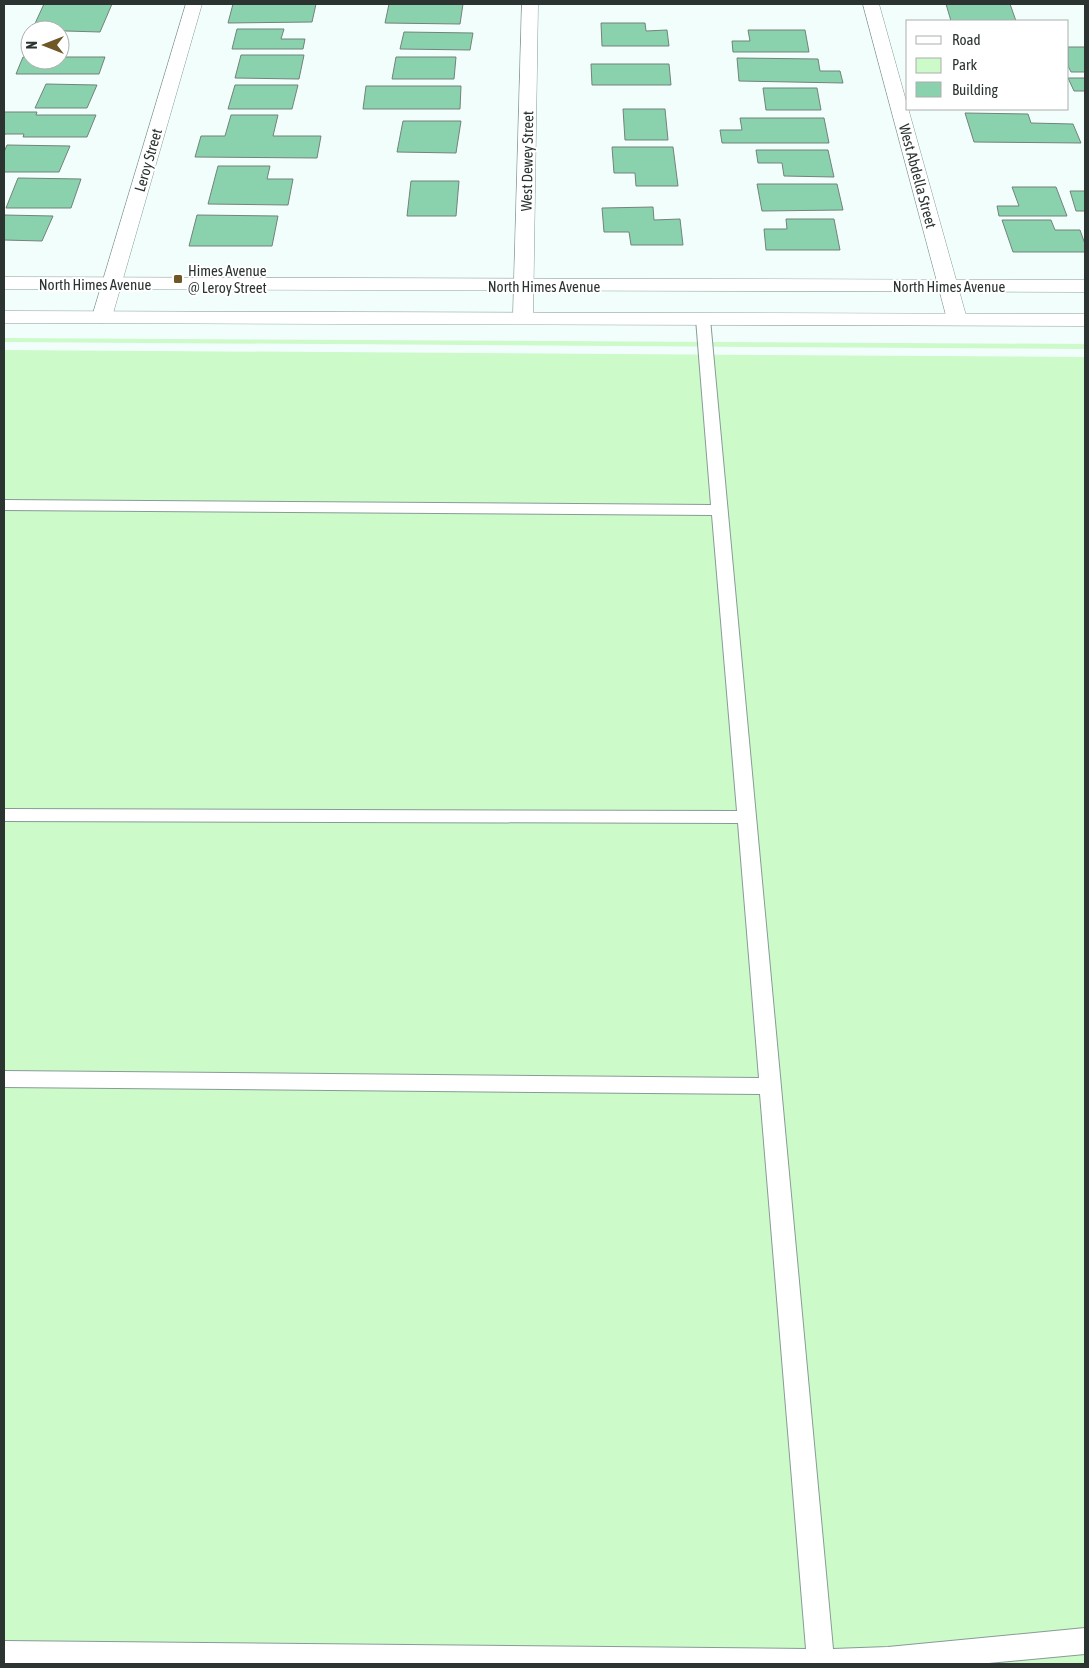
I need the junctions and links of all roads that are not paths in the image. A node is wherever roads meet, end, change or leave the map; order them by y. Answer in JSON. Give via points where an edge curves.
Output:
{"nodes":[{"id":1,"x":194,"y":4,"type":"edge"},
{"id":2,"x":530,"y":4,"type":"edge"},
{"id":3,"x":871,"y":4,"type":"edge"},
{"id":4,"x":4,"y":283,"type":"edge"},
{"id":5,"x":112,"y":284,"type":"junction"},
{"id":6,"x":523,"y":286,"type":"junction"},
{"id":7,"x":700,"y":286,"type":"junction"},
{"id":8,"x":948,"y":286,"type":"junction"},
{"id":9,"x":1085,"y":286,"type":"edge"},
{"id":10,"x":4,"y":317,"type":"edge"},
{"id":11,"x":102,"y":317,"type":"junction"},
{"id":12,"x":523,"y":318,"type":"junction"},
{"id":13,"x":703,"y":319,"type":"junction"},
{"id":14,"x":957,"y":319,"type":"junction"},
{"id":15,"x":1085,"y":320,"type":"edge"},
{"id":16,"x":4,"y":505,"type":"edge"},
{"id":17,"x":720,"y":510,"type":"junction"},
{"id":18,"x":4,"y":815,"type":"edge"},
{"id":19,"x":746,"y":817,"type":"junction"},
{"id":20,"x":4,"y":1079,"type":"edge"},
{"id":21,"x":770,"y":1086,"type":"junction"},
{"id":22,"x":1085,"y":1641,"type":"edge"},
{"id":23,"x":4,"y":1654,"type":"edge"},
{"id":24,"x":820,"y":1663,"type":"edge"}],
"edges":[{"from":1,"to":5,"type":"street","name":"Leroy Street"},
{"from":2,"to":6,"type":"street","name":"West Dewey Street"},
{"from":3,"to":8,"type":"street","name":"West Abdella Street"},
{"from":4,"to":5,"type":"street","name":"North Himes Avenue"},
{"from":5,"to":6,"type":"street","name":"North Himes Avenue"},
{"from":5,"to":11,"type":"street","name":"Leroy Street"},
{"from":6,"to":7,"type":"street","name":"North Himes Avenue"},
{"from":6,"to":12,"type":"street","name":"West Dewey Street"},
{"from":7,"to":8,"type":"street","name":"North Himes Avenue"},
{"from":7,"to":13,"type":"street"},
{"from":8,"to":9,"type":"street","name":"North Himes Avenue"},
{"from":8,"to":14,"type":"street","name":"West Abdella Street"},
{"from":10,"to":11,"type":"street","name":"North Himes Avenue"},
{"from":11,"to":12,"type":"street","name":"North Himes Avenue"},
{"from":12,"to":13,"type":"street","name":"North Himes Avenue"},
{"from":13,"to":14,"type":"street","name":"North Himes Avenue"},
{"from":13,"to":17,"type":"lane"},
{"from":14,"to":15,"type":"street","name":"North Himes Avenue"},
{"from":16,"to":17,"type":"lane"},
{"from":17,"to":19,"type":"lane"},
{"from":18,"to":19,"type":"lane"},
{"from":19,"to":21,"type":"lane"},
{"from":20,"to":21,"type":"lane"},
{"from":21,"to":24,"type":"lane"},
{"from":22,"to":24,"type":"lane","via":[[888,1660]]},
{"from":23,"to":24,"type":"lane"}]}
